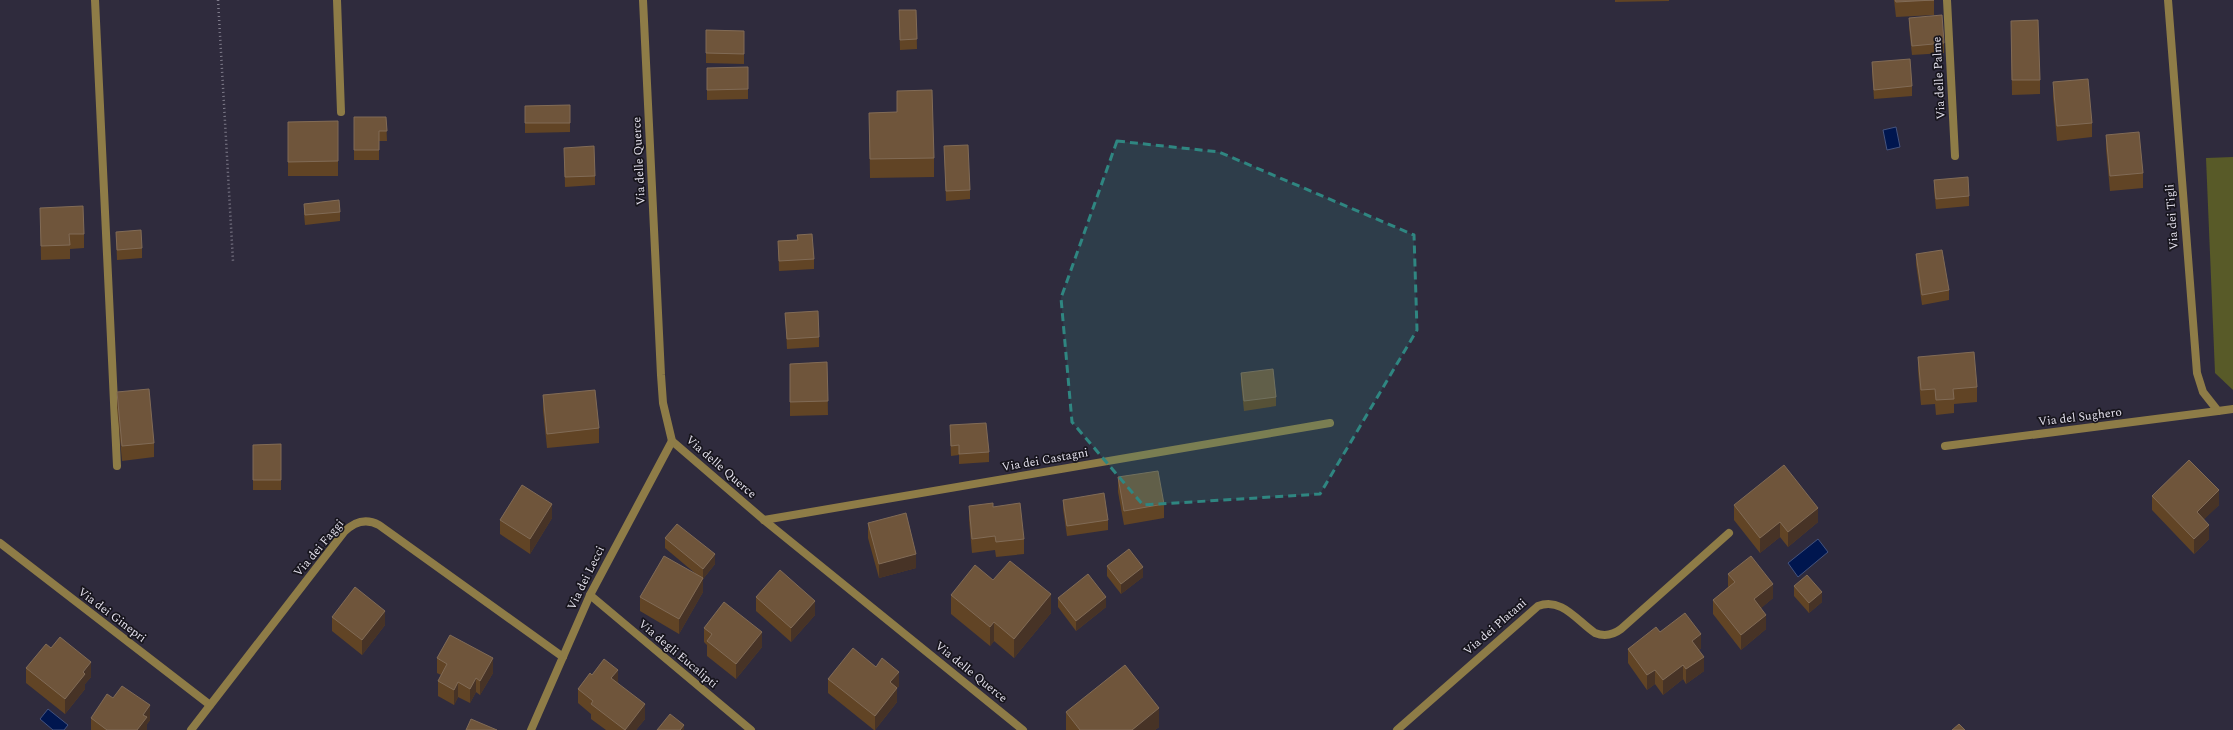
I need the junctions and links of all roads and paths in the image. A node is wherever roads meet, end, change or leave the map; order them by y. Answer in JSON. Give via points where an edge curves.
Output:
{"nodes":[{"id":1,"x":96,"y":0,"type":"edge"},
{"id":2,"x":218,"y":0,"type":"edge"},
{"id":3,"x":337,"y":0,"type":"edge"},
{"id":4,"x":643,"y":0,"type":"edge"},
{"id":5,"x":1947,"y":0,"type":"edge"},
{"id":6,"x":2168,"y":0,"type":"edge"},
{"id":7,"x":341,"y":112,"type":"dead end"},
{"id":8,"x":1956,"y":156,"type":"dead end"},
{"id":9,"x":233,"y":261,"type":"dead end"},
{"id":10,"x":2233,"y":409,"type":"edge"},
{"id":11,"x":2218,"y":411,"type":"junction"},
{"id":12,"x":1330,"y":423,"type":"dead end"},
{"id":13,"x":672,"y":441,"type":"junction"},
{"id":14,"x":1945,"y":446,"type":"dead end"},
{"id":15,"x":117,"y":466,"type":"dead end"},
{"id":16,"x":764,"y":520,"type":"junction"},
{"id":17,"x":1729,"y":533,"type":"dead end"},
{"id":18,"x":0,"y":544,"type":"edge"},
{"id":19,"x":590,"y":596,"type":"junction"},
{"id":20,"x":563,"y":657,"type":"junction"},
{"id":21,"x":210,"y":705,"type":"junction"},
{"id":22,"x":191,"y":730,"type":"edge"},
{"id":23,"x":531,"y":730,"type":"edge"},
{"id":24,"x":751,"y":730,"type":"edge"},
{"id":25,"x":1023,"y":730,"type":"edge"},
{"id":26,"x":1397,"y":730,"type":"edge"}],
"edges":[{"from":1,"to":15,"type":"street"},
{"from":2,"to":9,"type":"path"},
{"from":3,"to":7,"type":"street"},
{"from":4,"to":13,"type":"street","name":"Via delle Querce","via":[[661,375]]},
{"from":5,"to":8,"type":"street","name":"Via delle Palme"},
{"from":6,"to":11,"type":"street","name":"Via dei Tigli","via":[[2196,368],[2203,392]]},
{"from":10,"to":11,"type":"street"},
{"from":11,"to":14,"type":"street","name":"Via del Sughero"},
{"from":12,"to":16,"type":"street","name":"Via dei Castagni"},
{"from":13,"to":16,"type":"street","name":"Via delle Querce"},
{"from":13,"to":19,"type":"street","name":"Via dei Lecci"},
{"from":16,"to":25,"type":"street","name":"Via delle Querce"},
{"from":17,"to":26,"type":"street","name":"Via dei Platani","via":[[1612,634],[1595,633],[1558,604],[1538,606]]},
{"from":18,"to":21,"type":"street","name":"Via dei Ginepri"},
{"from":19,"to":20,"type":"street","name":"Via dei Lecci"},
{"from":19,"to":24,"type":"street","name":"Via degli Eucalipti"},
{"from":20,"to":21,"type":"street","name":"Via dei Faggi","via":[[379,525],[363,521],[352,525],[344,532]]},
{"from":20,"to":23,"type":"street","name":"Via dei Lecci"},
{"from":21,"to":22,"type":"street","name":"Via dei Faggi"}]}
